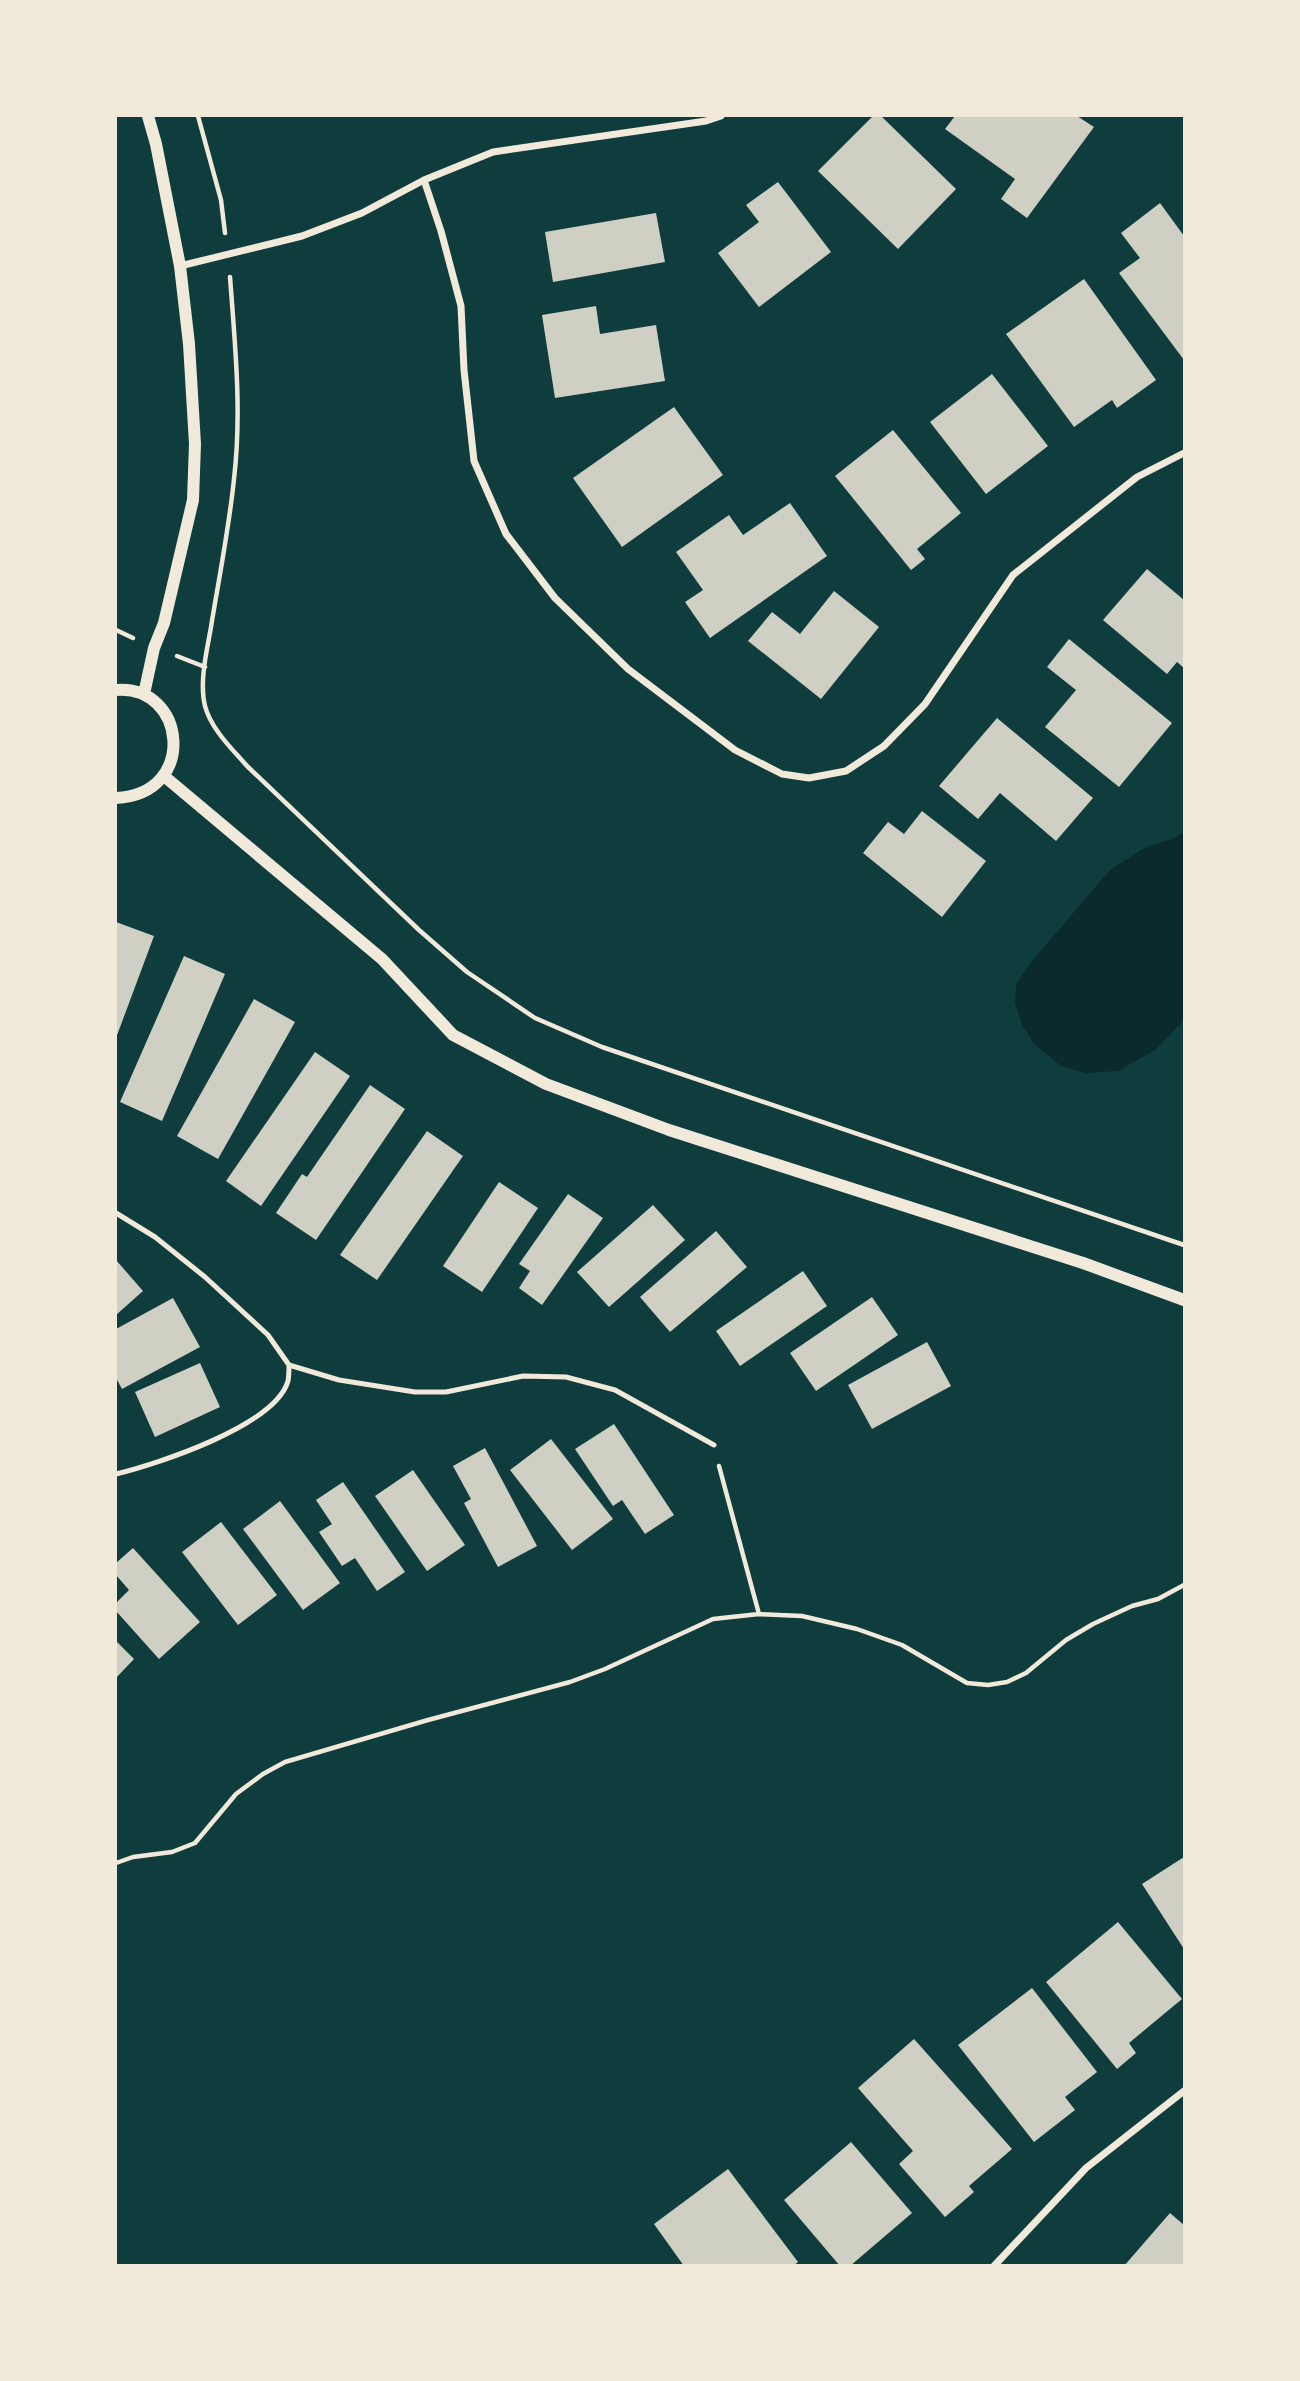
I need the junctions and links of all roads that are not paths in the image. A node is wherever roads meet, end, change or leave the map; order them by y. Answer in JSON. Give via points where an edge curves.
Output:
{"nodes":[{"id":1,"x":148,"y":116,"type":"edge"},
{"id":2,"x":721,"y":116,"type":"edge"},
{"id":3,"x":424,"y":180,"type":"junction"},
{"id":4,"x":180,"y":266,"type":"junction"},
{"id":5,"x":1185,"y":453,"type":"edge"},
{"id":6,"x":116,"y":690,"type":"edge"},
{"id":7,"x":144,"y":694,"type":"junction"},
{"id":8,"x":164,"y":776,"type":"junction"},
{"id":9,"x":116,"y":798,"type":"edge"},
{"id":10,"x":116,"y":1213,"type":"edge"},
{"id":11,"x":1185,"y":1300,"type":"edge"},
{"id":12,"x":289,"y":1365,"type":"junction"},
{"id":13,"x":713,"y":1445,"type":"road end"},
{"id":14,"x":116,"y":1474,"type":"edge"},
{"id":15,"x":1185,"y":2091,"type":"edge"},
{"id":16,"x":994,"y":2266,"type":"edge"}],
"edges":[{"from":1,"to":4,"type":"street"},
{"from":2,"to":3,"type":"street","via":[[493,152]]},
{"from":3,"to":4,"type":"street","via":[[362,213],[302,236]]},
{"from":3,"to":5,"type":"street","via":[[461,306],[474,461],[506,534],[555,598],[628,669],[735,750],[782,774],[809,778],[846,771],[884,746],[925,704],[1013,575],[1137,477]]},
{"from":4,"to":7,"type":"street","via":[[195,444],[193,500]]},
{"from":6,"to":7,"type":"street"},
{"from":7,"to":8,"type":"street","via":[[172,728],[174,745]]},
{"from":8,"to":9,"type":"street","via":[[134,796]]},
{"from":8,"to":11,"type":"street","via":[[382,960],[453,1035],[546,1084],[669,1130]]},
{"from":10,"to":12,"type":"lane","via":[[155,1237],[205,1278],[268,1335]]},
{"from":12,"to":13,"type":"lane","via":[[339,1380],[415,1392],[446,1392],[523,1376],[566,1377],[615,1390]]},
{"from":12,"to":14,"type":"lane","via":[[288,1383],[251,1421],[185,1453]]},
{"from":15,"to":16,"type":"street","via":[[1086,2168]]}]}
